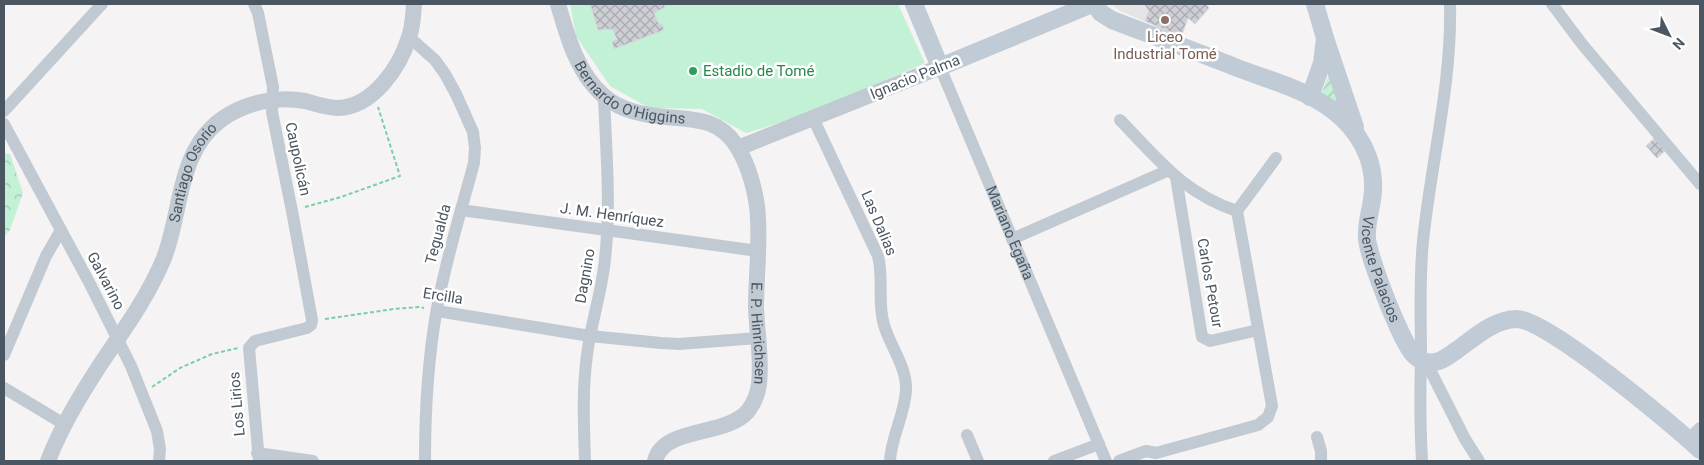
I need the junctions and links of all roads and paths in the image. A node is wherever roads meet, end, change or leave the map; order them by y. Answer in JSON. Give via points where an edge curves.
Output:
{"nodes":[{"id":1,"x":102,"y":4,"type":"edge"},
{"id":2,"x":254,"y":4,"type":"edge"},
{"id":3,"x":414,"y":4,"type":"edge"},
{"id":4,"x":558,"y":4,"type":"edge"},
{"id":5,"x":914,"y":4,"type":"edge"},
{"id":6,"x":1093,"y":4,"type":"edge"},
{"id":7,"x":1315,"y":4,"type":"edge"},
{"id":8,"x":1450,"y":4,"type":"edge"},
{"id":9,"x":1552,"y":4,"type":"edge"},
{"id":10,"x":409,"y":37,"type":"junction"},
{"id":11,"x":1325,"y":38,"type":"junction"},
{"id":12,"x":940,"y":67,"type":"junction"},
{"id":13,"x":373,"y":93,"type":"junction"},
{"id":14,"x":604,"y":96,"type":"junction"},
{"id":15,"x":1310,"y":97,"type":"junction"},
{"id":16,"x":273,"y":100,"type":"junction"},
{"id":17,"x":4,"y":111,"type":"edge"},
{"id":18,"x":813,"y":118,"type":"junction"},
{"id":19,"x":1120,"y":120,"type":"dead end"},
{"id":20,"x":4,"y":124,"type":"edge"},
{"id":21,"x":1358,"y":137,"type":"junction"},
{"id":22,"x":738,"y":148,"type":"junction"},
{"id":23,"x":1276,"y":158,"type":"dead end"},
{"id":24,"x":1172,"y":174,"type":"junction"},
{"id":25,"x":1700,"y":184,"type":"edge"},
{"id":26,"x":461,"y":210,"type":"junction"},
{"id":27,"x":292,"y":211,"type":"junction"},
{"id":28,"x":1237,"y":211,"type":"junction"},
{"id":29,"x":61,"y":230,"type":"junction"},
{"id":30,"x":607,"y":230,"type":"junction"},
{"id":31,"x":1012,"y":239,"type":"junction"},
{"id":32,"x":758,"y":251,"type":"junction"},
{"id":33,"x":436,"y":311,"type":"junction"},
{"id":34,"x":312,"y":320,"type":"junction"},
{"id":35,"x":1258,"y":330,"type":"junction"},
{"id":36,"x":590,"y":336,"type":"junction"},
{"id":37,"x":758,"y":338,"type":"junction"},
{"id":38,"x":118,"y":339,"type":"junction"},
{"id":39,"x":250,"y":345,"type":"junction"},
{"id":40,"x":4,"y":355,"type":"edge"},
{"id":41,"x":1424,"y":361,"type":"junction"},
{"id":42,"x":4,"y":388,"type":"edge"},
{"id":43,"x":142,"y":394,"type":"junction"},
{"id":44,"x":64,"y":424,"type":"junction"},
{"id":45,"x":967,"y":434,"type":"dead end"},
{"id":46,"x":1317,"y":437,"type":"dead end"},
{"id":47,"x":1696,"y":439,"type":"edge"},
{"id":48,"x":1099,"y":444,"type":"junction"},
{"id":49,"x":258,"y":457,"type":"edge"},
{"id":50,"x":1152,"y":457,"type":"edge"},
{"id":51,"x":48,"y":461,"type":"edge"},
{"id":52,"x":159,"y":461,"type":"edge"},
{"id":53,"x":312,"y":461,"type":"edge"},
{"id":54,"x":425,"y":461,"type":"edge"},
{"id":55,"x":585,"y":461,"type":"edge"},
{"id":56,"x":655,"y":461,"type":"edge"},
{"id":57,"x":890,"y":461,"type":"edge"},
{"id":58,"x":978,"y":461,"type":"edge"},
{"id":59,"x":1054,"y":461,"type":"edge"},
{"id":60,"x":1106,"y":461,"type":"edge"},
{"id":61,"x":1119,"y":461,"type":"edge"},
{"id":62,"x":1321,"y":461,"type":"edge"},
{"id":63,"x":1422,"y":461,"type":"edge"},
{"id":64,"x":1479,"y":461,"type":"edge"}],
"edges":[{"from":1,"to":17,"type":"street"},
{"from":2,"to":16,"type":"street","name":"Caupolicán","via":[[273,87]]},
{"from":3,"to":10,"type":"street","name":"Santiago Osorio"},
{"from":4,"to":14,"type":"street","name":"Bernardo O'Higgins","via":[[582,68]]},
{"from":5,"to":12,"type":"main road","name":"Mariano Egaña"},
{"from":6,"to":12,"type":"main road","name":"Ignacio Palma"},
{"from":6,"to":15,"type":"main road","name":"Vicente Palacios","via":[[1112,20]]},
{"from":7,"to":11,"type":"main road"},
{"from":8,"to":41,"type":"street","via":[[1447,72],[1423,242],[1420,284]]},
{"from":9,"to":25,"type":"street"},
{"from":10,"to":13,"type":"street","name":"Santiago Osorio","via":[[396,67]]},
{"from":10,"to":26,"type":"street","name":"Tegualda","via":[[429,53],[445,74],[473,132],[475,155]]},
{"from":11,"to":15,"type":"main road","via":[[1322,63]]},
{"from":11,"to":21,"type":"main road"},
{"from":12,"to":18,"type":"street","name":"Ignacio Palma"},
{"from":12,"to":31,"type":"street","name":"Mariano Egaña"},
{"from":13,"to":16,"type":"street","name":"Santiago Osorio","via":[[355,105],[338,108],[290,99]]},
{"from":13,"to":27,"type":"path","via":[[400,176]]},
{"from":14,"to":22,"type":"street","name":"Bernardo O'Higgins","via":[[636,112],[706,122],[727,134]]},
{"from":14,"to":30,"type":"street","name":"Dagnino"},
{"from":15,"to":21,"type":"main road","name":"Vicente Palacios","via":[[1336,113]]},
{"from":16,"to":27,"type":"street","name":"Caupolicán","via":[[272,112]]},
{"from":16,"to":38,"type":"street","name":"Santiago Osorio","via":[[253,104],[224,118],[210,129],[197,148],[185,176],[163,260]]},
{"from":18,"to":22,"type":"street","name":"Ignacio Palma"},
{"from":18,"to":57,"type":"street","name":"Las Dalias","via":[[878,256],[884,323],[905,376],[906,395]]},
{"from":19,"to":24,"type":"street"},
{"from":20,"to":29,"type":"street","name":"Galvarino"},
{"from":21,"to":41,"type":"main road","name":"Vicente Palacios","via":[[1369,160],[1373,182],[1368,250],[1403,337],[1412,353]]},
{"from":22,"to":32,"type":"street","name":"E. P. Hinrichsen","via":[[756,205]]},
{"from":23,"to":28,"type":"street"},
{"from":24,"to":28,"type":"street","via":[[1208,199]]},
{"from":24,"to":31,"type":"street"},
{"from":24,"to":35,"type":"street","name":"Carlos Petour","via":[[1202,337],[1210,341]]},
{"from":26,"to":30,"type":"street","name":"J. M. Henríquez"},
{"from":26,"to":33,"type":"street","name":"Tegualda"},
{"from":27,"to":34,"type":"street","name":"Caupolicán"},
{"from":28,"to":35,"type":"street"},
{"from":29,"to":38,"type":"street","name":"Galvarino"},
{"from":29,"to":40,"type":"street","via":[[46,256]]},
{"from":30,"to":32,"type":"street","name":"J. M. Henríquez"},
{"from":30,"to":36,"type":"street","name":"Dagnino","via":[[603,276]]},
{"from":31,"to":48,"type":"street","name":"Mariano Egaña"},
{"from":32,"to":37,"type":"street","name":"E. P. Hinrichsen"},
{"from":33,"to":34,"type":"path","name":"Ercilla","via":[[419,307]]},
{"from":33,"to":36,"type":"street","name":"Ercilla"},
{"from":33,"to":54,"type":"street","name":"Tegualda","via":[[428,384]]},
{"from":34,"to":39,"type":"street","via":[[307,328]]},
{"from":35,"to":50,"type":"street","via":[[1272,406],[1268,417],[1258,425]]},
{"from":36,"to":37,"type":"street","name":"Ercilla","via":[[679,344]]},
{"from":36,"to":55,"type":"street","name":"Dagnino","via":[[584,394]]},
{"from":37,"to":56,"type":"street","name":"E. P. Hinrichsen","via":[[760,383],[746,413],[724,426],[672,442],[662,448]]},
{"from":38,"to":43,"type":"street","name":"Galvarino"},
{"from":38,"to":44,"type":"street","name":"Santiago Osorio"},
{"from":39,"to":43,"type":"path","via":[[212,354],[180,368]]},
{"from":39,"to":49,"type":"street","name":"Los Lirios"},
{"from":41,"to":47,"type":"main road","via":[[1442,360],[1502,322],[1523,320],[1566,344]]},
{"from":41,"to":63,"type":"street","via":[[1419,401]]},
{"from":41,"to":64,"type":"street"},
{"from":42,"to":44,"type":"street"},
{"from":43,"to":52,"type":"street","name":"Galvarino","via":[[157,431]]},
{"from":44,"to":51,"type":"street","name":"Santiago Osorio"},
{"from":45,"to":58,"type":"street"},
{"from":46,"to":62,"type":"street"},
{"from":48,"to":59,"type":"street"},
{"from":48,"to":60,"type":"street","name":"Mariano Egaña"},
{"from":49,"to":53,"type":"street"},
{"from":50,"to":61,"type":"street","via":[[1146,451]]}]}
